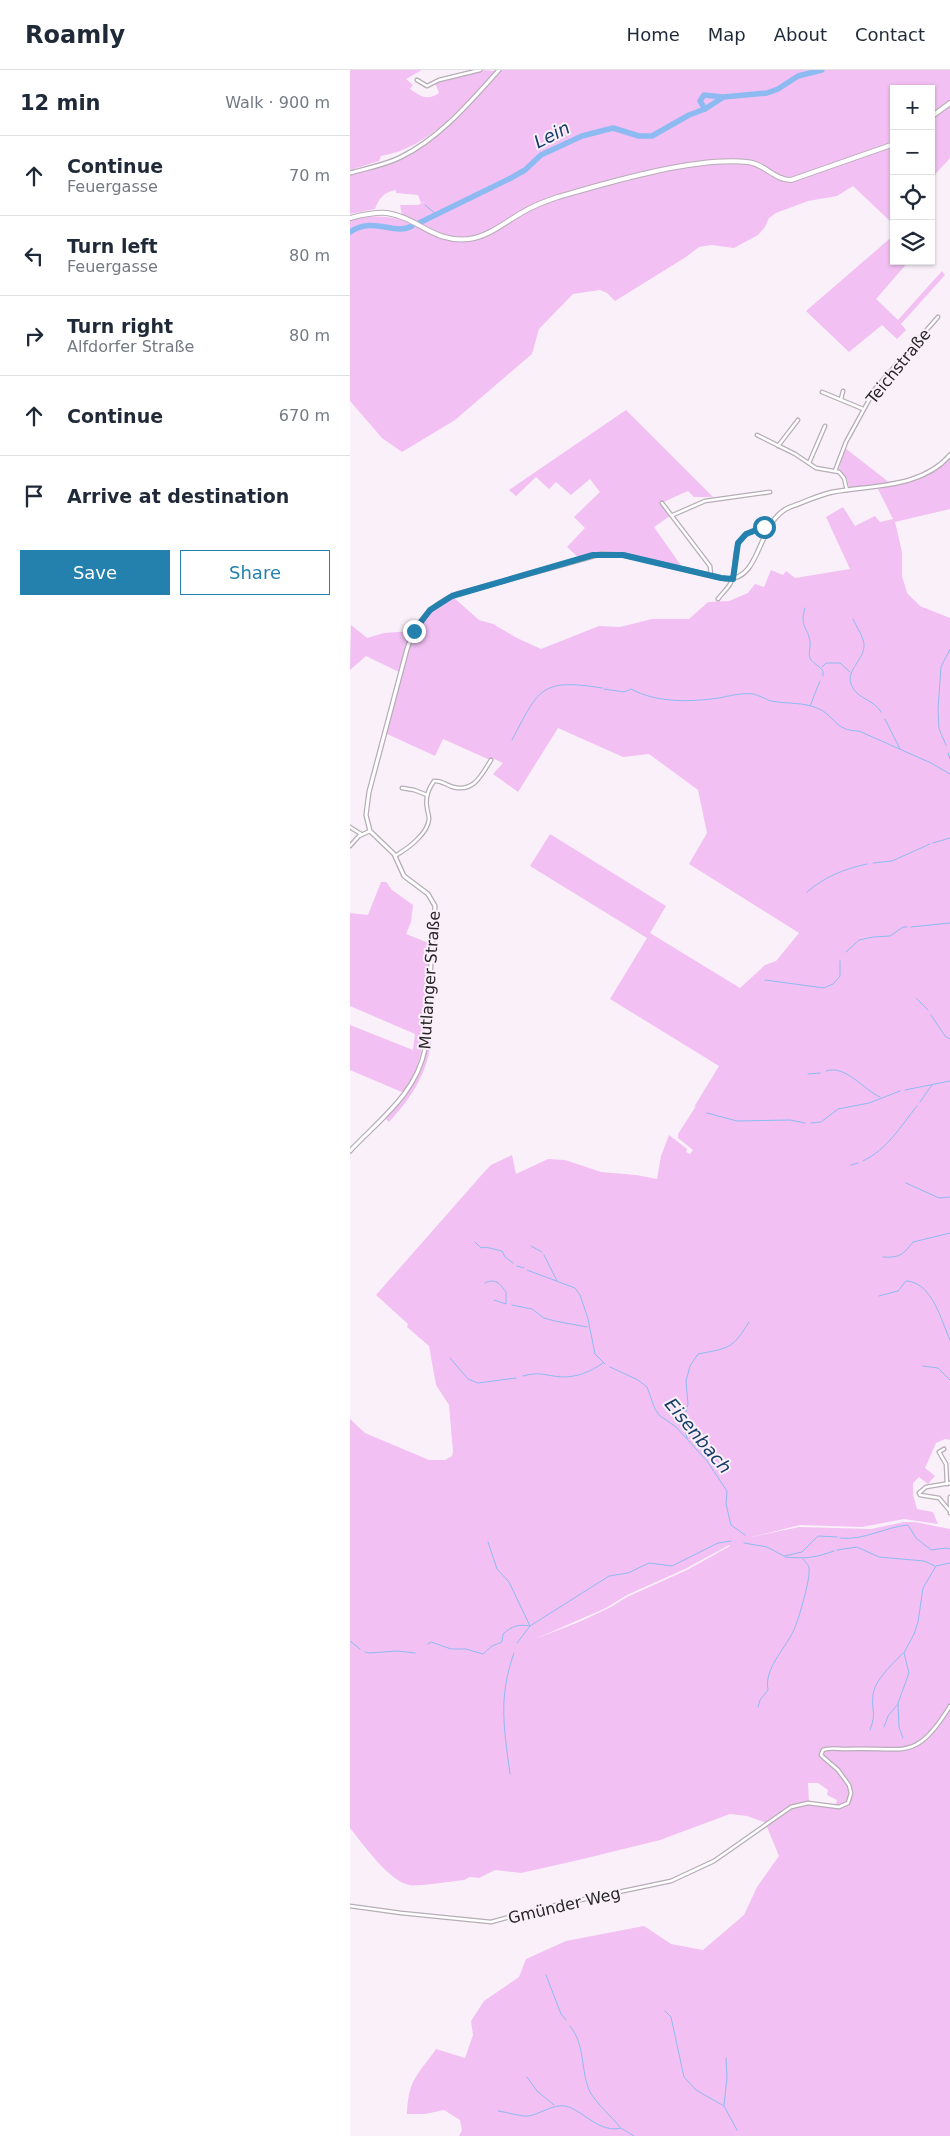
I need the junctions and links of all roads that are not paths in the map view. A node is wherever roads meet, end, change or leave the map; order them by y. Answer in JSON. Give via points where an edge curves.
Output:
{"nodes":[{"id":1,"x":480,"y":70,"type":"edge"},
{"id":2,"x":499,"y":70,"type":"edge"},
{"id":3,"x":417,"y":80,"type":"dead end"},
{"id":4,"x":950,"y":103,"type":"edge"},
{"id":5,"x":935,"y":115,"type":"edge"},
{"id":6,"x":890,"y":145,"type":"edge"},
{"id":7,"x":350,"y":173,"type":"edge"},
{"id":8,"x":350,"y":218,"type":"edge"},
{"id":9,"x":938,"y":317,"type":"dead end"},
{"id":10,"x":843,"y":391,"type":"dead end"},
{"id":11,"x":822,"y":392,"type":"dead end"},
{"id":12,"x":841,"y":399,"type":"junction"},
{"id":13,"x":863,"y":409,"type":"junction"},
{"id":14,"x":798,"y":420,"type":"dead end"},
{"id":15,"x":825,"y":426,"type":"dead end"},
{"id":16,"x":757,"y":435,"type":"dead end"},
{"id":17,"x":778,"y":446,"type":"junction"},
{"id":18,"x":950,"y":455,"type":"edge"},
{"id":19,"x":809,"y":463,"type":"junction"},
{"id":20,"x":835,"y":471,"type":"junction"},
{"id":21,"x":847,"y":490,"type":"junction"},
{"id":22,"x":770,"y":492,"type":"dead end"},
{"id":23,"x":662,"y":503,"type":"dead end"},
{"id":24,"x":673,"y":515,"type":"junction"},
{"id":25,"x":768,"y":528,"type":"junction"},
{"id":26,"x":711,"y":576,"type":"junction"},
{"id":27,"x":733,"y":579,"type":"junction"},
{"id":28,"x":718,"y":599,"type":"dead end"},
{"id":29,"x":491,"y":760,"type":"dead end"},
{"id":30,"x":402,"y":788,"type":"dead end"},
{"id":31,"x":427,"y":795,"type":"junction"},
{"id":32,"x":350,"y":827,"type":"edge"},
{"id":33,"x":370,"y":831,"type":"junction"},
{"id":34,"x":362,"y":834,"type":"junction"},
{"id":35,"x":350,"y":846,"type":"edge"},
{"id":36,"x":395,"y":856,"type":"junction"},
{"id":37,"x":350,"y":1151,"type":"edge"},
{"id":38,"x":944,"y":1449,"type":"dead end"},
{"id":39,"x":949,"y":1483,"type":"edge"},
{"id":40,"x":950,"y":1497,"type":"edge"},
{"id":41,"x":950,"y":1511,"type":"edge"},
{"id":42,"x":950,"y":1706,"type":"edge"},
{"id":43,"x":350,"y":1906,"type":"edge"}],
"edges":[{"from":1,"to":3,"type":"street","via":[[427,86]]},
{"from":2,"to":7,"type":"main road","via":[[459,112],[414,150],[393,161]]},
{"from":4,"to":5,"type":"main road"},
{"from":6,"to":8,"type":"main road","via":[[791,180],[778,178],[758,165],[746,162],[701,164],[646,174],[544,202],[476,238],[450,239],[409,221],[380,213]]},
{"from":9,"to":13,"type":"street","name":"Teichstraße","via":[[880,382]]},
{"from":10,"to":12,"type":"street"},
{"from":11,"to":12,"type":"street"},
{"from":12,"to":13,"type":"street"},
{"from":13,"to":20,"type":"street","name":"Teichstraße"},
{"from":14,"to":17,"type":"street"},
{"from":15,"to":19,"type":"street"},
{"from":16,"to":17,"type":"street"},
{"from":17,"to":19,"type":"street"},
{"from":18,"to":21,"type":"main road","via":[[937,468],[917,478]]},
{"from":19,"to":20,"type":"street","via":[[816,468]]},
{"from":20,"to":21,"type":"street","via":[[844,478]]},
{"from":21,"to":25,"type":"main road","via":[[822,495],[786,509],[776,515]]},
{"from":22,"to":24,"type":"street","via":[[705,501]]},
{"from":23,"to":24,"type":"street"},
{"from":24,"to":26,"type":"street","via":[[710,566]]},
{"from":25,"to":27,"type":"main road","via":[[749,569]]},
{"from":25,"to":27,"type":"street","via":[[746,534],[738,543]]},
{"from":26,"to":27,"type":"main road"},
{"from":26,"to":33,"type":"main road","via":[[623,555],[600,554],[452,596],[435,606],[417,625],[406,649],[367,802]]},
{"from":27,"to":28,"type":"street"},
{"from":29,"to":31,"type":"street","via":[[475,784],[459,788],[436,780]]},
{"from":30,"to":31,"type":"street"},
{"from":31,"to":36,"type":"street","via":[[429,817],[426,828]]},
{"from":32,"to":34,"type":"street"},
{"from":33,"to":34,"type":"street"},
{"from":33,"to":36,"type":"main road","name":"Mutlanger Straße"},
{"from":34,"to":35,"type":"street"},
{"from":36,"to":37,"type":"main road","name":"Mutlanger Straße","via":[[404,876],[428,894],[435,906],[425,1049],[417,1076],[406,1094]]},
{"from":38,"to":39,"type":"street","via":[[939,1452],[946,1464]]},
{"from":39,"to":41,"type":"street","via":[[926,1487],[920,1490],[920,1495],[939,1498]]},
{"from":40,"to":41,"type":"street"},
{"from":42,"to":43,"type":"street","name":"Gmünder Weg","via":[[929,1736],[907,1749],[823,1750],[823,1758],[849,1785],[850,1801],[839,1807],[808,1803],[797,1805],[708,1865],[670,1881],[502,1920],[479,1922]]}]}
